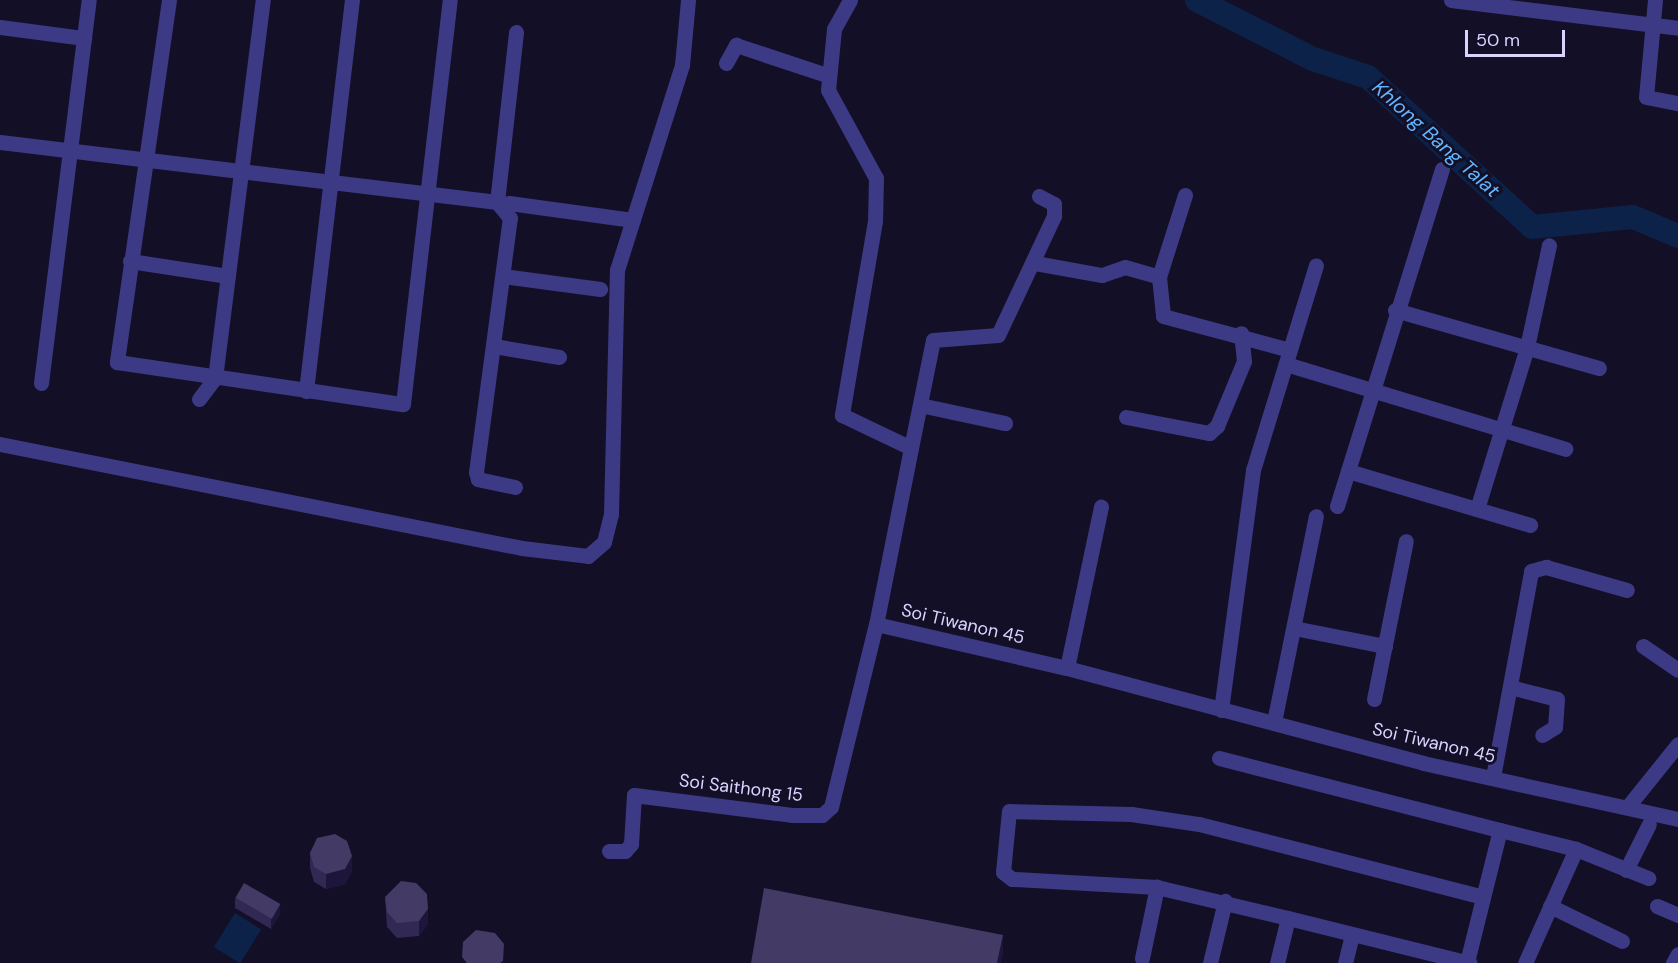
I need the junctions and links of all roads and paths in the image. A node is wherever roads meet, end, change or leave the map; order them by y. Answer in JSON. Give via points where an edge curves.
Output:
{"nodes":[{"id":1,"x":89,"y":0,"type":"edge"},
{"id":2,"x":169,"y":0,"type":"edge"},
{"id":3,"x":263,"y":0,"type":"edge"},
{"id":4,"x":352,"y":0,"type":"edge"},
{"id":5,"x":450,"y":0,"type":"edge"},
{"id":6,"x":688,"y":0,"type":"edge"},
{"id":7,"x":850,"y":0,"type":"edge"},
{"id":8,"x":1451,"y":0,"type":"edge"},
{"id":9,"x":1655,"y":0,"type":"edge"},
{"id":10,"x":1652,"y":25,"type":"junction"},
{"id":11,"x":0,"y":27,"type":"edge"},
{"id":12,"x":1678,"y":28,"type":"edge"},
{"id":13,"x":516,"y":32,"type":"dead end"},
{"id":14,"x":84,"y":38,"type":"junction"},
{"id":15,"x":726,"y":63,"type":"dead end"},
{"id":16,"x":826,"y":75,"type":"junction"},
{"id":17,"x":1678,"y":103,"type":"edge"},
{"id":18,"x":0,"y":142,"type":"edge"},
{"id":19,"x":70,"y":150,"type":"junction"},
{"id":20,"x":145,"y":159,"type":"junction"},
{"id":21,"x":1442,"y":169,"type":"dead end"},
{"id":22,"x":241,"y":171,"type":"junction"},
{"id":23,"x":332,"y":182,"type":"junction"},
{"id":24,"x":429,"y":194,"type":"junction"},
{"id":25,"x":1185,"y":195,"type":"dead end"},
{"id":26,"x":1039,"y":196,"type":"dead end"},
{"id":27,"x":499,"y":204,"type":"junction"},
{"id":28,"x":633,"y":220,"type":"junction"},
{"id":29,"x":1549,"y":245,"type":"dead end"},
{"id":30,"x":130,"y":261,"type":"junction"},
{"id":31,"x":1035,"y":263,"type":"junction"},
{"id":32,"x":1316,"y":265,"type":"dead end"},
{"id":33,"x":228,"y":276,"type":"junction"},
{"id":34,"x":503,"y":276,"type":"junction"},
{"id":35,"x":1159,"y":277,"type":"junction"},
{"id":36,"x":600,"y":289,"type":"dead end"},
{"id":37,"x":1395,"y":310,"type":"junction"},
{"id":38,"x":1241,"y":333,"type":"junction"},
{"id":39,"x":494,"y":346,"type":"junction"},
{"id":40,"x":1527,"y":347,"type":"junction"},
{"id":41,"x":559,"y":357,"type":"dead end"},
{"id":42,"x":1288,"y":357,"type":"junction"},
{"id":43,"x":1599,"y":368,"type":"dead end"},
{"id":44,"x":215,"y":378,"type":"junction"},
{"id":45,"x":41,"y":383,"type":"dead end"},
{"id":46,"x":306,"y":390,"type":"junction"},
{"id":47,"x":1371,"y":390,"type":"junction"},
{"id":48,"x":199,"y":399,"type":"dead end"},
{"id":49,"x":920,"y":405,"type":"junction"},
{"id":50,"x":1126,"y":417,"type":"dead end"},
{"id":51,"x":1005,"y":423,"type":"dead end"},
{"id":52,"x":1503,"y":430,"type":"junction"},
{"id":53,"x":0,"y":444,"type":"edge"},
{"id":54,"x":911,"y":448,"type":"junction"},
{"id":55,"x":1565,"y":449,"type":"dead end"},
{"id":56,"x":1348,"y":471,"type":"junction"},
{"id":57,"x":515,"y":487,"type":"dead end"},
{"id":58,"x":1337,"y":506,"type":"dead end"},
{"id":59,"x":1101,"y":507,"type":"dead end"},
{"id":60,"x":1477,"y":510,"type":"junction"},
{"id":61,"x":1316,"y":516,"type":"dead end"},
{"id":62,"x":1530,"y":525,"type":"dead end"},
{"id":63,"x":1406,"y":541,"type":"dead end"},
{"id":64,"x":1627,"y":590,"type":"dead end"},
{"id":65,"x":876,"y":624,"type":"junction"},
{"id":66,"x":1294,"y":628,"type":"junction"},
{"id":67,"x":1385,"y":646,"type":"junction"},
{"id":68,"x":1643,"y":646,"type":"dead end"},
{"id":69,"x":1066,"y":668,"type":"junction"},
{"id":70,"x":1678,"y":670,"type":"edge"},
{"id":71,"x":1514,"y":688,"type":"junction"},
{"id":72,"x":1374,"y":699,"type":"dead end"},
{"id":73,"x":1221,"y":710,"type":"junction"},
{"id":74,"x":1274,"y":722,"type":"junction"},
{"id":75,"x":1542,"y":735,"type":"dead end"},
{"id":76,"x":1678,"y":744,"type":"edge"},
{"id":77,"x":1220,"y":758,"type":"dead end"},
{"id":78,"x":1493,"y":777,"type":"junction"},
{"id":79,"x":1629,"y":805,"type":"junction"},
{"id":80,"x":1678,"y":819,"type":"edge"},
{"id":81,"x":1649,"y":824,"type":"dead end"},
{"id":82,"x":1500,"y":830,"type":"junction"},
{"id":83,"x":1576,"y":849,"type":"junction"},
{"id":84,"x":609,"y":851,"type":"dead end"},
{"id":85,"x":1626,"y":870,"type":"junction"},
{"id":86,"x":1648,"y":878,"type":"dead end"},
{"id":87,"x":1158,"y":887,"type":"junction"},
{"id":88,"x":1483,"y":897,"type":"junction"},
{"id":89,"x":1225,"y":901,"type":"junction"},
{"id":90,"x":1550,"y":906,"type":"junction"},
{"id":91,"x":1657,"y":906,"type":"dead end"},
{"id":92,"x":1678,"y":915,"type":"edge"},
{"id":93,"x":1288,"y":918,"type":"junction"},
{"id":94,"x":1352,"y":935,"type":"junction"},
{"id":95,"x":1622,"y":941,"type":"dead end"},
{"id":96,"x":1678,"y":954,"type":"edge"},
{"id":97,"x":1142,"y":958,"type":"dead end"},
{"id":98,"x":1210,"y":963,"type":"edge"},
{"id":99,"x":1277,"y":963,"type":"edge"},
{"id":100,"x":1345,"y":963,"type":"edge"},
{"id":101,"x":1468,"y":963,"type":"edge"},
{"id":102,"x":1525,"y":963,"type":"edge"},
{"id":103,"x":1673,"y":963,"type":"edge"}],
"edges":[{"from":1,"to":14,"type":"street"},
{"from":2,"to":20,"type":"street"},
{"from":3,"to":22,"type":"street"},
{"from":4,"to":23,"type":"street"},
{"from":5,"to":24,"type":"street"},
{"from":6,"to":28,"type":"street","via":[[682,65]]},
{"from":7,"to":16,"type":"street","via":[[840,10]]},
{"from":8,"to":10,"type":"street"},
{"from":9,"to":10,"type":"street"},
{"from":10,"to":12,"type":"street"},
{"from":10,"to":17,"type":"street","via":[[1646,97]]},
{"from":11,"to":14,"type":"street"},
{"from":13,"to":27,"type":"street"},
{"from":14,"to":19,"type":"street"},
{"from":15,"to":16,"type":"street","via":[[736,45]]},
{"from":16,"to":54,"type":"street","via":[[828,90],[876,178],[875,221],[842,415]]},
{"from":18,"to":19,"type":"street"},
{"from":19,"to":20,"type":"street"},
{"from":19,"to":45,"type":"street"},
{"from":20,"to":22,"type":"street"},
{"from":20,"to":30,"type":"street"},
{"from":21,"to":37,"type":"street"},
{"from":22,"to":23,"type":"street"},
{"from":22,"to":33,"type":"street"},
{"from":23,"to":24,"type":"street"},
{"from":23,"to":46,"type":"street"},
{"from":24,"to":27,"type":"street"},
{"from":24,"to":46,"type":"street","via":[[405,403]]},
{"from":25,"to":35,"type":"street"},
{"from":26,"to":31,"type":"street","via":[[1054,204]]},
{"from":27,"to":28,"type":"street"},
{"from":27,"to":34,"type":"street","via":[[510,218]]},
{"from":28,"to":53,"type":"street","via":[[617,270],[610,514],[604,542],[588,556],[522,548]]},
{"from":29,"to":40,"type":"street"},
{"from":30,"to":33,"type":"street"},
{"from":30,"to":44,"type":"street","via":[[117,362]]},
{"from":31,"to":35,"type":"street","via":[[1102,275],[1125,267]]},
{"from":31,"to":49,"type":"street","name":"Soi Tiwanon 45","via":[[998,335],[933,340]]},
{"from":32,"to":42,"type":"street"},
{"from":33,"to":44,"type":"street"},
{"from":34,"to":36,"type":"street"},
{"from":34,"to":39,"type":"street"},
{"from":35,"to":38,"type":"street","via":[[1163,316]]},
{"from":37,"to":40,"type":"street"},
{"from":37,"to":47,"type":"street"},
{"from":38,"to":42,"type":"street"},
{"from":38,"to":50,"type":"street","via":[[1244,361],[1217,426],[1209,433]]},
{"from":39,"to":41,"type":"street"},
{"from":39,"to":57,"type":"street","via":[[476,476]]},
{"from":40,"to":43,"type":"street"},
{"from":40,"to":52,"type":"street"},
{"from":42,"to":47,"type":"street"},
{"from":42,"to":73,"type":"street","via":[[1253,470]]},
{"from":44,"to":46,"type":"street"},
{"from":44,"to":48,"type":"street"},
{"from":47,"to":52,"type":"street"},
{"from":47,"to":56,"type":"street"},
{"from":49,"to":51,"type":"street"},
{"from":49,"to":54,"type":"street","name":"Soi Tiwanon 45"},
{"from":52,"to":55,"type":"street"},
{"from":52,"to":60,"type":"street"},
{"from":54,"to":65,"type":"street","name":"Soi Tiwanon 45"},
{"from":56,"to":58,"type":"street"},
{"from":56,"to":60,"type":"street"},
{"from":59,"to":69,"type":"street"},
{"from":60,"to":62,"type":"street"},
{"from":61,"to":66,"type":"street"},
{"from":63,"to":67,"type":"street"},
{"from":64,"to":71,"type":"street","via":[[1546,567],[1531,571]]},
{"from":65,"to":69,"type":"street","name":"Soi Tiwanon 45"},
{"from":65,"to":84,"type":"street","name":"Soi Saithong 15","via":[[836,800],[822,814],[634,795],[631,844],[625,851]]},
{"from":66,"to":67,"type":"street"},
{"from":66,"to":74,"type":"street"},
{"from":67,"to":72,"type":"street"},
{"from":68,"to":70,"type":"street"},
{"from":69,"to":73,"type":"street","name":"Soi Tiwanon 45"},
{"from":71,"to":75,"type":"street","via":[[1557,699],[1555,727]]},
{"from":71,"to":78,"type":"street"},
{"from":73,"to":74,"type":"street","name":"Soi Tiwanon 45"},
{"from":74,"to":78,"type":"street","name":"Soi Tiwanon 45"},
{"from":76,"to":79,"type":"street"},
{"from":77,"to":82,"type":"street"},
{"from":78,"to":79,"type":"street","name":"Soi Tiwanon 45"},
{"from":79,"to":80,"type":"street","name":"Soi Tiwanon 45"},
{"from":81,"to":85,"type":"street"},
{"from":82,"to":83,"type":"street"},
{"from":82,"to":88,"type":"street"},
{"from":83,"to":85,"type":"street"},
{"from":83,"to":90,"type":"street"},
{"from":85,"to":86,"type":"street"},
{"from":87,"to":88,"type":"street","via":[[1004,875],[1009,811],[1131,814],[1199,824]]},
{"from":87,"to":89,"type":"street"},
{"from":87,"to":97,"type":"street"},
{"from":88,"to":101,"type":"street"},
{"from":89,"to":93,"type":"street"},
{"from":89,"to":98,"type":"street"},
{"from":90,"to":95,"type":"street"},
{"from":90,"to":102,"type":"street"},
{"from":91,"to":92,"type":"street"},
{"from":93,"to":94,"type":"street"},
{"from":93,"to":99,"type":"street"},
{"from":94,"to":100,"type":"street"},
{"from":94,"to":101,"type":"street"},
{"from":96,"to":103,"type":"street"}]}
